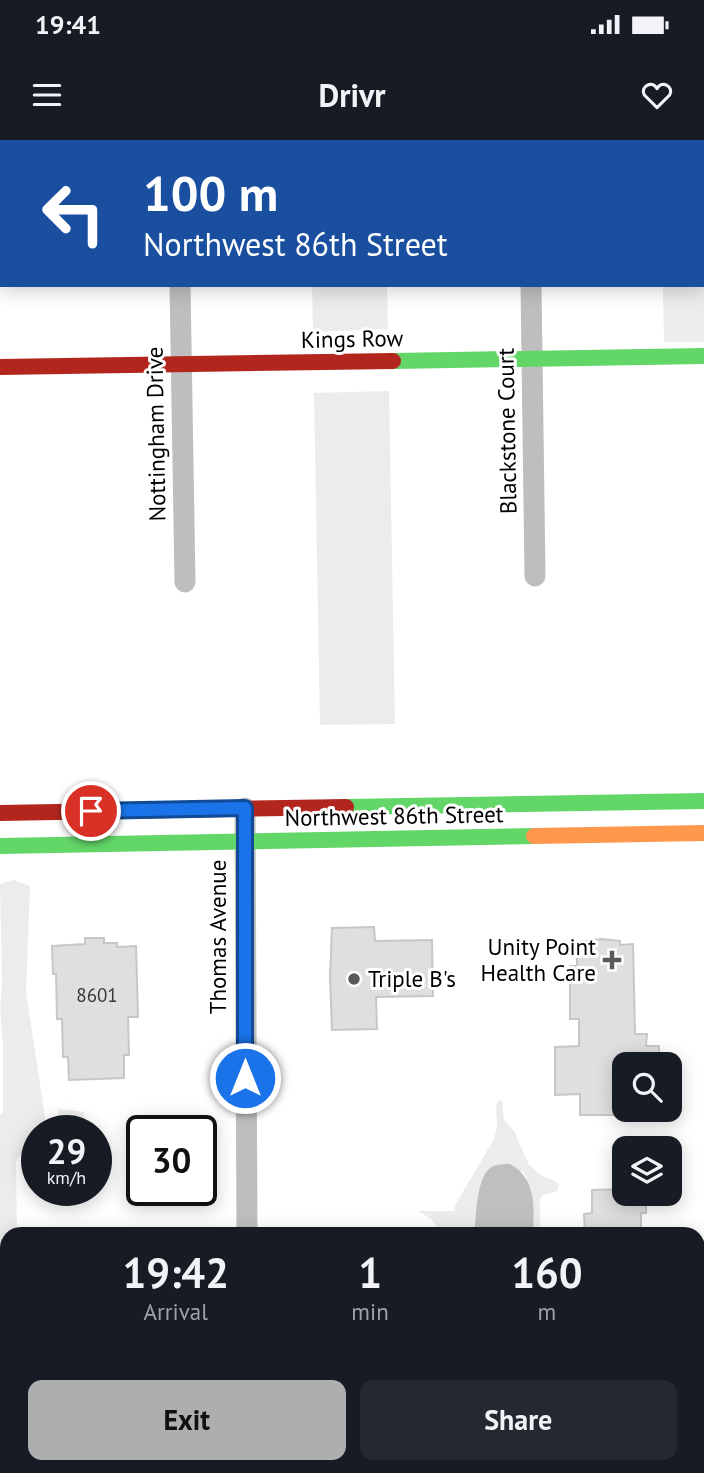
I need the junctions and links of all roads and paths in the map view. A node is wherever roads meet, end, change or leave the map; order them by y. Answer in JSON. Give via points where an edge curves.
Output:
{"nodes":[{"id":1,"x":180,"y":287,"type":"edge"},
{"id":2,"x":531,"y":287,"type":"edge"},
{"id":3,"x":704,"y":356,"type":"edge"},
{"id":4,"x":532,"y":359,"type":"junction"},
{"id":5,"x":181,"y":365,"type":"junction"},
{"id":6,"x":0,"y":367,"type":"edge"},
{"id":7,"x":535,"y":576,"type":"dead end"},
{"id":8,"x":185,"y":582,"type":"dead end"},
{"id":9,"x":704,"y":801,"type":"edge"},
{"id":10,"x":245,"y":808,"type":"junction"},
{"id":11,"x":0,"y":813,"type":"edge"},
{"id":12,"x":704,"y":833,"type":"edge"},
{"id":13,"x":245,"y":841,"type":"junction"},
{"id":14,"x":0,"y":846,"type":"edge"},
{"id":15,"x":247,"y":1227,"type":"edge"}],
"edges":[{"from":1,"to":5,"type":"street","name":"Nottingham Drive"},
{"from":2,"to":4,"type":"street","name":"Blackstone Court"},
{"from":3,"to":4,"type":"main road","name":"Kings Row"},
{"from":4,"to":5,"type":"main road","name":"Kings Row"},
{"from":4,"to":7,"type":"street","name":"Blackstone Court"},
{"from":5,"to":6,"type":"main road","name":"Kings Row"},
{"from":5,"to":8,"type":"street","name":"Nottingham Drive"},
{"from":9,"to":10,"type":"main road","name":"Northwest 86th Street"},
{"from":10,"to":11,"type":"main road","name":"Northwest 86th Street"},
{"from":10,"to":13,"type":"street","name":"Thomas Avenue"},
{"from":12,"to":13,"type":"main road","name":"Northwest 86th Street"},
{"from":13,"to":14,"type":"main road","name":"Northwest 86th Street"},
{"from":13,"to":15,"type":"street","name":"Thomas Avenue"}]}
